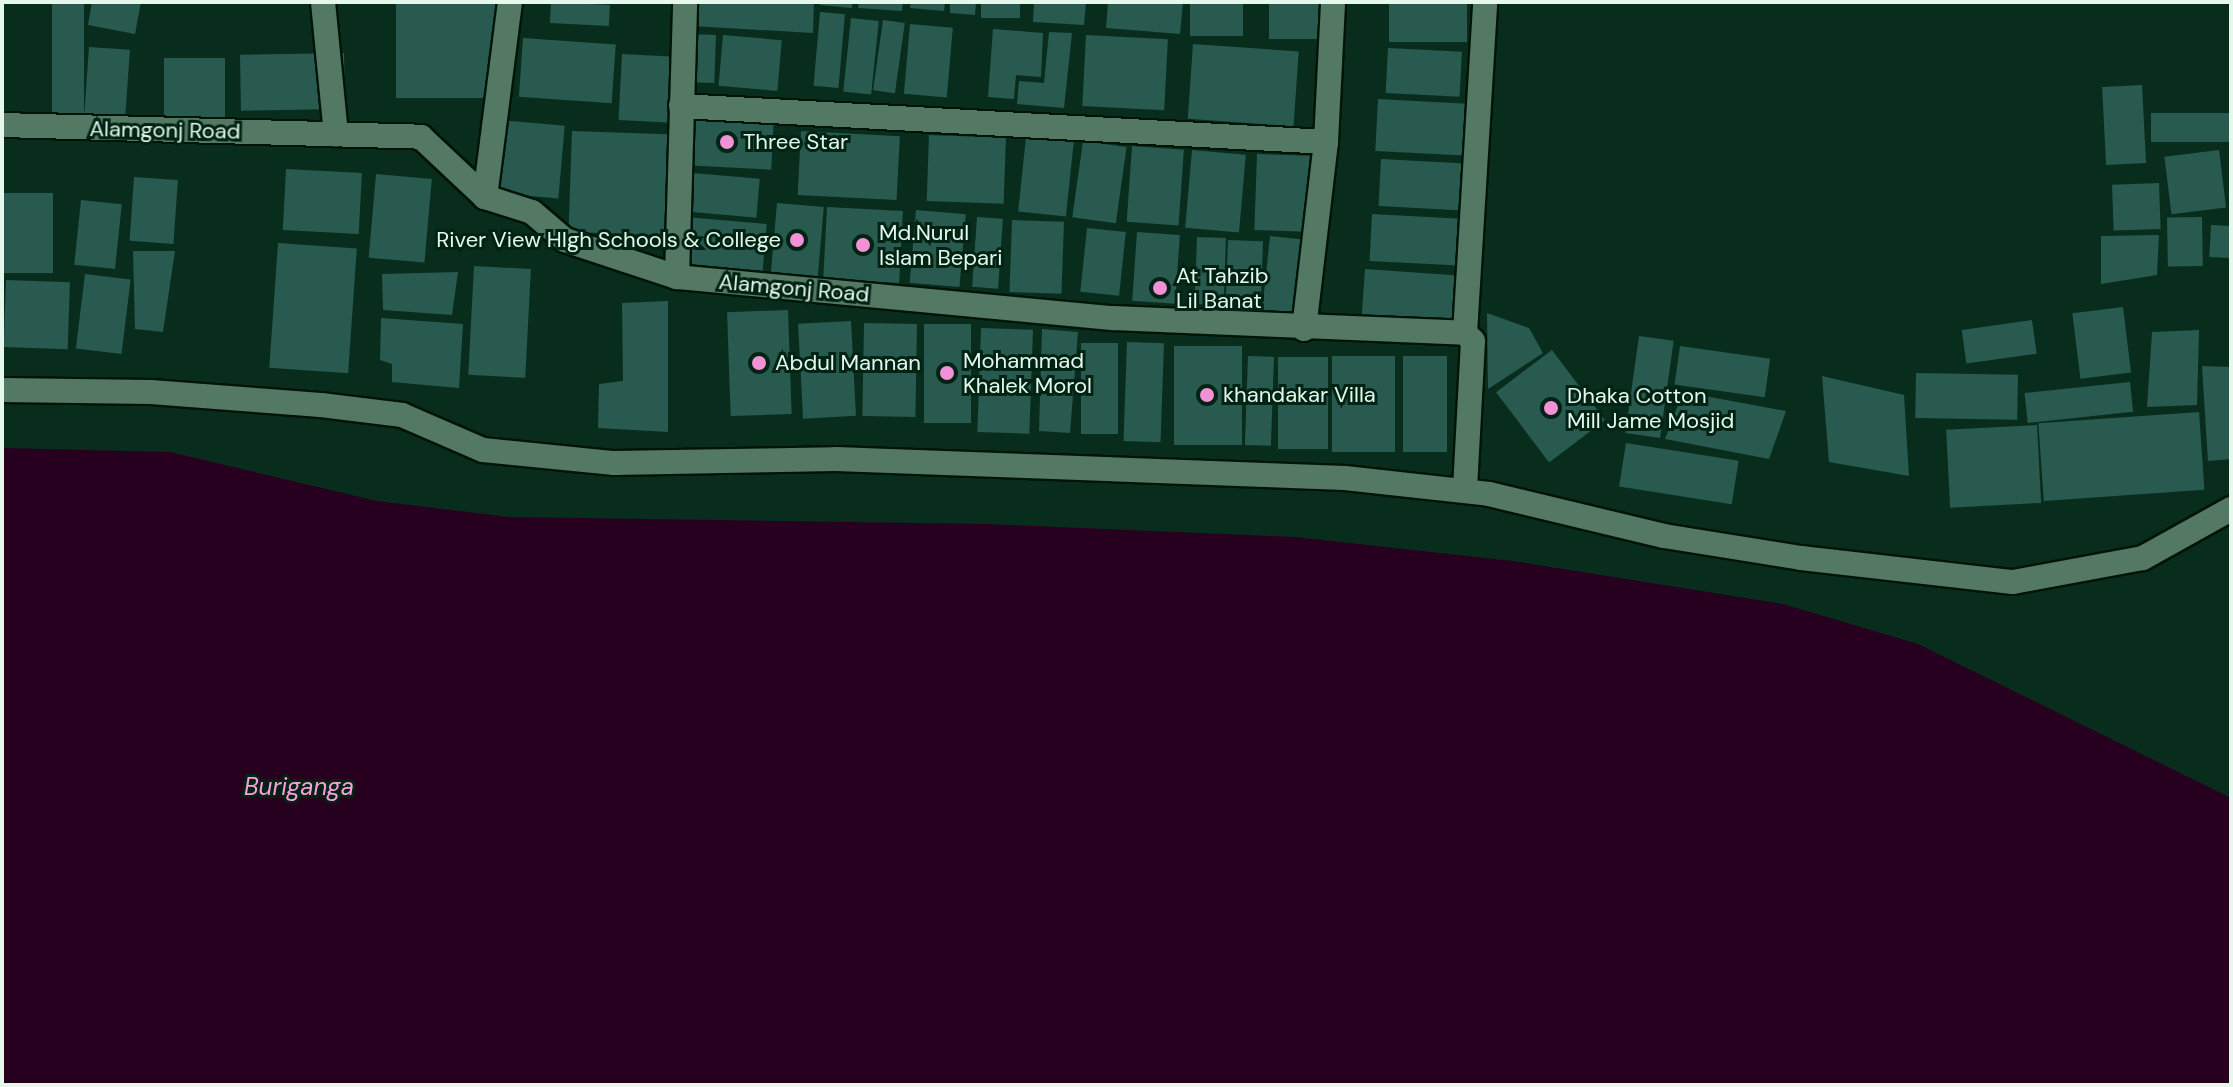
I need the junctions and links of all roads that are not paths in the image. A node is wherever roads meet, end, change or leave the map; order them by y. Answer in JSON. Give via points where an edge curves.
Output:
{"nodes":[{"id":1,"x":323,"y":2,"type":"edge"},
{"id":2,"x":510,"y":2,"type":"edge"},
{"id":3,"x":685,"y":2,"type":"edge"},
{"id":4,"x":1333,"y":2,"type":"edge"},
{"id":5,"x":1485,"y":2,"type":"edge"},
{"id":6,"x":681,"y":106,"type":"junction"},
{"id":7,"x":2,"y":125,"type":"edge"},
{"id":8,"x":336,"y":134,"type":"junction"},
{"id":9,"x":1326,"y":142,"type":"junction"},
{"id":10,"x":485,"y":197,"type":"junction"},
{"id":11,"x":677,"y":277,"type":"junction"},
{"id":12,"x":1304,"y":329,"type":"junction"},
{"id":13,"x":1465,"y":333,"type":"junction"},
{"id":14,"x":2,"y":390,"type":"edge"},
{"id":15,"x":1465,"y":491,"type":"junction"},
{"id":16,"x":2231,"y":509,"type":"edge"}],
"edges":[{"from":1,"to":8,"type":"street"},
{"from":2,"to":10,"type":"street"},
{"from":3,"to":6,"type":"street"},
{"from":4,"to":9,"type":"street"},
{"from":5,"to":13,"type":"street"},
{"from":6,"to":9,"type":"street"},
{"from":6,"to":11,"type":"street"},
{"from":7,"to":8,"type":"street","name":"Alamgonj Road"},
{"from":8,"to":10,"type":"street","name":"Alamgonj Road","via":[[421,137]]},
{"from":9,"to":12,"type":"street"},
{"from":10,"to":11,"type":"street","name":"Alamgonj Road","via":[[532,212],[565,240]]},
{"from":11,"to":12,"type":"street","name":"Alamgonj Road"},
{"from":12,"to":13,"type":"street","name":"Alamgonj Road"},
{"from":13,"to":15,"type":"street","via":[[1473,341]]},
{"from":14,"to":15,"type":"street","via":[[151,392],[321,405],[402,415],[483,450],[614,463],[836,459],[1178,467]]},
{"from":15,"to":16,"type":"street","via":[[1664,536],[2013,582],[2143,558]]}]}
